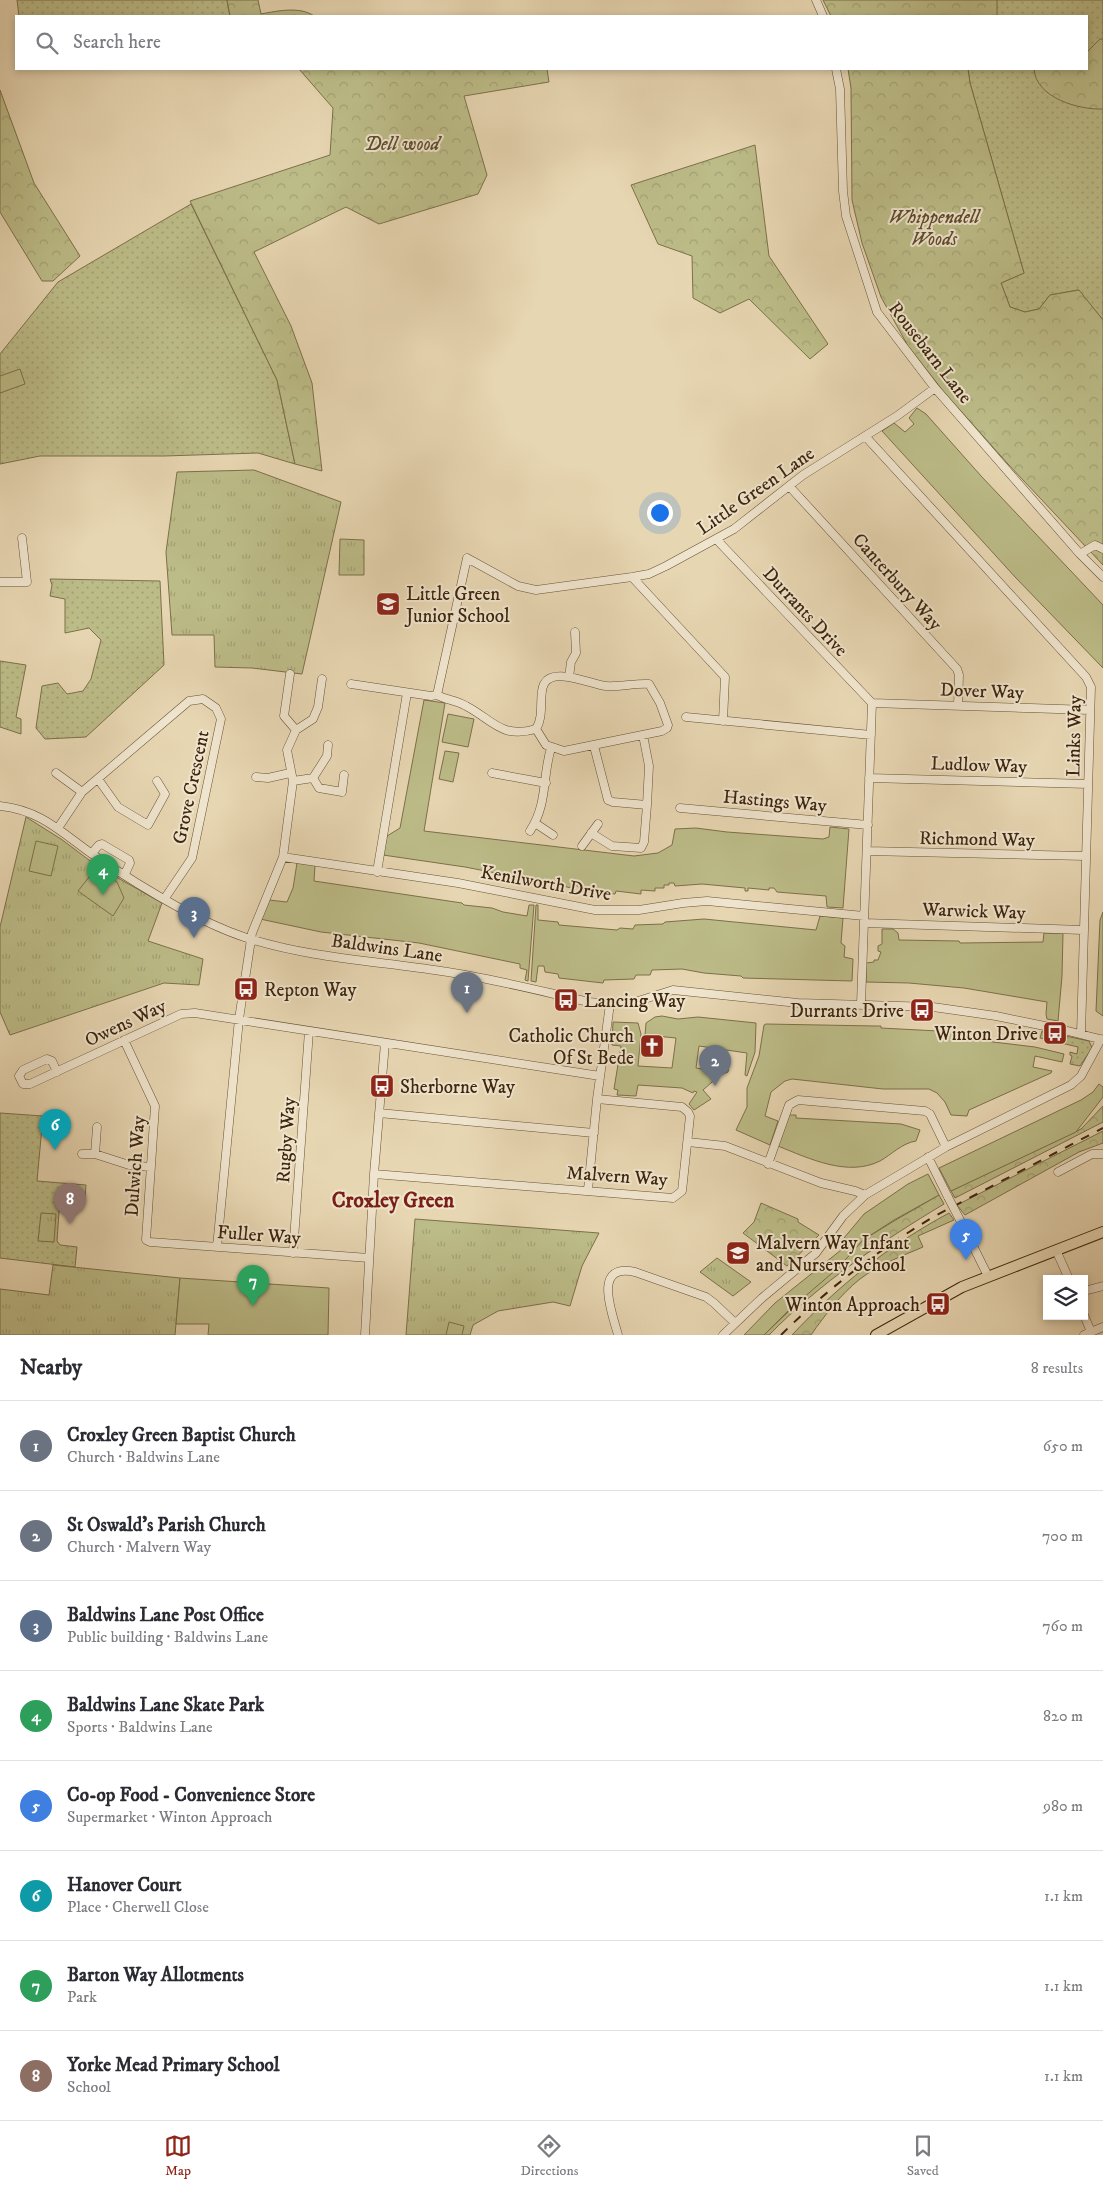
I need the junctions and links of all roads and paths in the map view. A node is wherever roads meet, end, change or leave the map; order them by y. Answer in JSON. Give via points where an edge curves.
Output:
{"nodes":[{"id":1,"x":816,"y":0,"type":"edge"},
{"id":2,"x":823,"y":15,"type":"edge"},
{"id":3,"x":836,"y":70,"type":"edge"},
{"id":4,"x":935,"y":388,"type":"junction"},
{"id":5,"x":865,"y":436,"type":"junction"},
{"id":6,"x":790,"y":487,"type":"junction"},
{"id":7,"x":22,"y":538,"type":"dead end"},
{"id":8,"x":717,"y":540,"type":"junction"},
{"id":9,"x":1103,"y":549,"type":"edge"},
{"id":10,"x":1080,"y":554,"type":"junction"},
{"id":11,"x":1103,"y":577,"type":"edge"},
{"id":12,"x":632,"y":578,"type":"junction"},
{"id":13,"x":0,"y":582,"type":"edge"},
{"id":14,"x":575,"y":632,"type":"dead end"},
{"id":15,"x":290,"y":674,"type":"dead end"},
{"id":16,"x":569,"y":677,"type":"junction"},
{"id":17,"x":322,"y":679,"type":"dead end"},
{"id":18,"x":351,"y":684,"type":"dead end"},
{"id":19,"x":407,"y":693,"type":"junction"},
{"id":20,"x":437,"y":695,"type":"junction"},
{"id":21,"x":872,"y":703,"type":"junction"},
{"id":22,"x":958,"y":706,"type":"junction"},
{"id":23,"x":1090,"y":710,"type":"junction"},
{"id":24,"x":686,"y":717,"type":"dead end"},
{"id":25,"x":723,"y":721,"type":"junction"},
{"id":26,"x":536,"y":729,"type":"junction"},
{"id":27,"x":296,"y":730,"type":"junction"},
{"id":28,"x":643,"y":735,"type":"junction"},
{"id":29,"x":871,"y":735,"type":"junction"},
{"id":30,"x":328,"y":745,"type":"dead end"},
{"id":31,"x":594,"y":746,"type":"junction"},
{"id":32,"x":552,"y":748,"type":"junction"},
{"id":33,"x":56,"y":773,"type":"dead end"},
{"id":34,"x":492,"y":773,"type":"dead end"},
{"id":35,"x":344,"y":775,"type":"dead end"},
{"id":36,"x":256,"y":777,"type":"dead end"},
{"id":37,"x":292,"y":777,"type":"junction"},
{"id":38,"x":313,"y":778,"type":"junction"},
{"id":39,"x":869,"y":778,"type":"junction"},
{"id":40,"x":98,"y":779,"type":"junction"},
{"id":41,"x":157,"y":781,"type":"dead end"},
{"id":42,"x":546,"y":784,"type":"junction"},
{"id":43,"x":1088,"y":784,"type":"junction"},
{"id":44,"x":82,"y":792,"type":"junction"},
{"id":45,"x":647,"y":805,"type":"junction"},
{"id":46,"x":0,"y":806,"type":"edge"},
{"id":47,"x":680,"y":808,"type":"dead end"},
{"id":48,"x":534,"y":823,"type":"junction"},
{"id":49,"x":598,"y":824,"type":"dead end"},
{"id":50,"x":868,"y":825,"type":"junction"},
{"id":51,"x":58,"y":828,"type":"junction"},
{"id":52,"x":530,"y":831,"type":"dead end"},
{"id":53,"x":591,"y":833,"type":"junction"},
{"id":54,"x":553,"y":835,"type":"dead end"},
{"id":55,"x":582,"y":846,"type":"dead end"},
{"id":56,"x":867,"y":851,"type":"junction"},
{"id":57,"x":92,"y":853,"type":"junction"},
{"id":58,"x":1086,"y":856,"type":"junction"},
{"id":59,"x":283,"y":857,"type":"junction"},
{"id":60,"x":377,"y":872,"type":"junction"},
{"id":61,"x":125,"y":874,"type":"junction"},
{"id":62,"x":165,"y":898,"type":"junction"},
{"id":63,"x":864,"y":920,"type":"junction"},
{"id":64,"x":1083,"y":930,"type":"junction"},
{"id":65,"x":251,"y":938,"type":"junction"},
{"id":66,"x":610,"y":1004,"type":"junction"},
{"id":67,"x":861,"y":1004,"type":"junction"},
{"id":68,"x":240,"y":1020,"type":"junction"},
{"id":69,"x":309,"y":1031,"type":"junction"},
{"id":70,"x":1081,"y":1034,"type":"junction"},
{"id":71,"x":124,"y":1040,"type":"junction"},
{"id":72,"x":1102,"y":1040,"type":"edge"},
{"id":73,"x":385,"y":1043,"type":"junction"},
{"id":74,"x":57,"y":1072,"type":"junction"},
{"id":75,"x":600,"y":1076,"type":"junction"},
{"id":76,"x":597,"y":1098,"type":"junction"},
{"id":77,"x":379,"y":1113,"type":"junction"},
{"id":78,"x":97,"y":1126,"type":"dead end"},
{"id":79,"x":594,"y":1133,"type":"junction"},
{"id":80,"x":688,"y":1142,"type":"junction"},
{"id":81,"x":946,"y":1147,"type":"junction"},
{"id":82,"x":82,"y":1154,"type":"dead end"},
{"id":83,"x":95,"y":1154,"type":"junction"},
{"id":84,"x":1103,"y":1154,"type":"edge"},
{"id":85,"x":928,"y":1157,"type":"junction"},
{"id":86,"x":768,"y":1164,"type":"junction"},
{"id":87,"x":150,"y":1167,"type":"junction"},
{"id":88,"x":1058,"y":1172,"type":"dead end"},
{"id":89,"x":374,"y":1174,"type":"junction"},
{"id":90,"x":588,"y":1190,"type":"junction"},
{"id":91,"x":865,"y":1195,"type":"junction"},
{"id":92,"x":1103,"y":1232,"type":"edge"},
{"id":93,"x":146,"y":1240,"type":"joint"},
{"id":94,"x":217,"y":1247,"type":"junction"},
{"id":95,"x":1056,"y":1250,"type":"junction"},
{"id":96,"x":293,"y":1253,"type":"junction"},
{"id":97,"x":369,"y":1258,"type":"junction"},
{"id":98,"x":1067,"y":1275,"type":"edge"},
{"id":99,"x":988,"y":1276,"type":"junction"},
{"id":100,"x":1103,"y":1286,"type":"edge"},
{"id":101,"x":1088,"y":1290,"type":"edge"},
{"id":102,"x":1085,"y":1320,"type":"edge"},
{"id":103,"x":735,"y":1323,"type":"junction"},
{"id":104,"x":1103,"y":1327,"type":"edge"},
{"id":105,"x":1088,"y":1334,"type":"edge"},
{"id":106,"x":366,"y":1335,"type":"edge"},
{"id":107,"x":618,"y":1335,"type":"edge"},
{"id":108,"x":723,"y":1335,"type":"edge"},
{"id":109,"x":876,"y":1335,"type":"edge"}],
"edges":[{"from":1,"to":2,"type":"street"},
{"from":3,"to":4,"type":"street","name":"Rousebarn Lane","via":[[840,89],[846,216],[877,312]]},
{"from":4,"to":5,"type":"street","name":"Little Green Lane"},
{"from":4,"to":10,"type":"street","name":"Rousebarn Lane"},
{"from":5,"to":6,"type":"street","name":"Little Green Lane","via":[[802,475]]},
{"from":5,"to":23,"type":"street","name":"Links Way","via":[[1086,677],[1091,687]]},
{"from":6,"to":8,"type":"street","name":"Little Green Lane"},
{"from":6,"to":22,"type":"street","name":"Canterbury Way","via":[[957,669]]},
{"from":7,"to":13,"type":"street","via":[[27,582]]},
{"from":8,"to":12,"type":"street","name":"Little Green Lane","via":[[655,571]]},
{"from":8,"to":21,"type":"street","name":"Durrants Drive"},
{"from":9,"to":10,"type":"street","via":[[1095,545]]},
{"from":10,"to":11,"type":"street","name":"Rousebarn Lane"},
{"from":12,"to":20,"type":"street","name":"Little Green Lane","via":[[527,589],[468,558]]},
{"from":12,"to":25,"type":"street","via":[[725,677]]},
{"from":14,"to":16,"type":"street","via":[[576,653]]},
{"from":15,"to":27,"type":"street","via":[[284,716]]},
{"from":16,"to":26,"type":"street","via":[[550,679],[544,684]]},
{"from":16,"to":28,"type":"street","via":[[604,686],[649,684],[667,720],[667,728]]},
{"from":17,"to":27,"type":"street","via":[[318,707],[312,719]]},
{"from":18,"to":19,"type":"street"},
{"from":19,"to":20,"type":"street"},
{"from":19,"to":60,"type":"street"},
{"from":20,"to":26,"type":"street","via":[[468,707],[502,730]]},
{"from":21,"to":22,"type":"street","name":"Dover Way"},
{"from":21,"to":29,"type":"street"},
{"from":22,"to":23,"type":"street","name":"Dover Way"},
{"from":23,"to":43,"type":"street","name":"Links Way"},
{"from":24,"to":25,"type":"street"},
{"from":25,"to":29,"type":"street"},
{"from":26,"to":32,"type":"street","via":[[541,739]]},
{"from":27,"to":37,"type":"street","via":[[287,750]]},
{"from":28,"to":31,"type":"street"},
{"from":28,"to":45,"type":"street","via":[[649,766]]},
{"from":29,"to":39,"type":"street"},
{"from":30,"to":38,"type":"street","via":[[327,756]]},
{"from":31,"to":32,"type":"street","via":[[564,751]]},
{"from":31,"to":45,"type":"street","via":[[608,800]]},
{"from":32,"to":42,"type":"street","via":[[547,762]]},
{"from":33,"to":44,"type":"street"},
{"from":34,"to":42,"type":"street"},
{"from":35,"to":38,"type":"street","via":[[342,792],[319,788]]},
{"from":36,"to":37,"type":"street"},
{"from":37,"to":38,"type":"street"},
{"from":37,"to":59,"type":"street"},
{"from":39,"to":43,"type":"street","name":"Ludlow Way"},
{"from":39,"to":50,"type":"street"},
{"from":40,"to":41,"type":"street","via":[[118,807],[148,825],[165,794]]},
{"from":40,"to":44,"type":"street","name":"Grove Crescent"},
{"from":40,"to":62,"type":"street","name":"Grove Crescent","via":[[189,701],[203,700],[216,708],[221,719],[192,858]]},
{"from":42,"to":48,"type":"street","via":[[542,808]]},
{"from":43,"to":58,"type":"street","name":"Links Way"},
{"from":44,"to":51,"type":"street","name":"Grove Crescent"},
{"from":45,"to":53,"type":"street","via":[[644,842],[640,848],[612,846]]},
{"from":46,"to":51,"type":"street","name":"Baldwins Lane","via":[[30,812]]},
{"from":47,"to":50,"type":"street","name":"Hastings Way"},
{"from":48,"to":52,"type":"street"},
{"from":48,"to":54,"type":"street"},
{"from":49,"to":53,"type":"street"},
{"from":50,"to":56,"type":"street"},
{"from":51,"to":57,"type":"street","name":"Baldwins Lane"},
{"from":53,"to":55,"type":"street"},
{"from":56,"to":58,"type":"street","name":"Richmond Way"},
{"from":56,"to":63,"type":"street"},
{"from":57,"to":61,"type":"street","name":"Baldwins Lane"},
{"from":57,"to":61,"type":"street","via":[[102,844],[129,860]]},
{"from":58,"to":64,"type":"street","name":"Links Way"},
{"from":59,"to":60,"type":"street","name":"Kenilworth Drive"},
{"from":59,"to":65,"type":"street"},
{"from":60,"to":63,"type":"street","name":"Kenilworth Drive","via":[[458,883],[596,910],[639,910],[707,901]]},
{"from":61,"to":62,"type":"street","name":"Baldwins Lane"},
{"from":62,"to":65,"type":"street","name":"Baldwins Lane","via":[[219,927]]},
{"from":63,"to":64,"type":"street","name":"Warwick Way"},
{"from":63,"to":67,"type":"street"},
{"from":64,"to":70,"type":"street","name":"Links Way"},
{"from":65,"to":66,"type":"street","name":"Baldwins Lane","via":[[302,951],[443,971]]},
{"from":65,"to":68,"type":"street"},
{"from":66,"to":67,"type":"street","name":"Baldwins Lane","via":[[635,1002],[673,990],[798,1003]]},
{"from":66,"to":75,"type":"street"},
{"from":67,"to":70,"type":"street","name":"Baldwins Lane","via":[[961,1010]]},
{"from":68,"to":69,"type":"street"},
{"from":68,"to":71,"type":"street","name":"Owens Way","via":[[181,1014]]},
{"from":68,"to":94,"type":"street"},
{"from":69,"to":73,"type":"street"},
{"from":69,"to":96,"type":"street","name":"Rugby Way"},
{"from":70,"to":72,"type":"street","name":"Baldwins Lane"},
{"from":71,"to":74,"type":"street","name":"Owens Way"},
{"from":71,"to":87,"type":"street","name":"Dulwich Way","via":[[155,1106]]},
{"from":72,"to":81,"type":"street","via":[[1081,1076],[1071,1085]]},
{"from":73,"to":75,"type":"street"},
{"from":73,"to":77,"type":"street"},
{"from":74,"to":74,"type":"street","name":"Owens Way","via":[[48,1059],[23,1070],[19,1076],[27,1085]]},
{"from":75,"to":76,"type":"street"},
{"from":76,"to":79,"type":"street"},
{"from":76,"to":80,"type":"street","name":"Malvern Way","via":[[682,1107],[690,1116]]},
{"from":77,"to":79,"type":"street"},
{"from":77,"to":89,"type":"street"},
{"from":78,"to":83,"type":"street"},
{"from":79,"to":90,"type":"street"},
{"from":80,"to":86,"type":"street","via":[[725,1146]]},
{"from":80,"to":90,"type":"street","name":"Malvern Way","via":[[682,1191],[673,1198]]},
{"from":81,"to":85,"type":"street"},
{"from":81,"to":86,"type":"street","via":[[930,1114],[925,1111],[798,1100],[789,1105]]},
{"from":82,"to":83,"type":"street"},
{"from":83,"to":87,"type":"street","via":[[129,1165]]},
{"from":84,"to":88,"type":"street","via":[[1092,1154]]},
{"from":85,"to":91,"type":"street"},
{"from":85,"to":99,"type":"street","bridge":true},
{"from":86,"to":91,"type":"street"},
{"from":87,"to":93,"type":"street","name":"Dulwich Way"},
{"from":89,"to":90,"type":"street","name":"Malvern Way"},
{"from":89,"to":97,"type":"street"},
{"from":91,"to":103,"type":"street","via":[[843,1216],[816,1253]]},
{"from":92,"to":95,"type":"main road"},
{"from":93,"to":94,"type":"street","name":"Fuller Way"},
{"from":94,"to":96,"type":"street","name":"Fuller Way"},
{"from":95,"to":98,"type":"street"},
{"from":95,"to":99,"type":"main road"},
{"from":96,"to":97,"type":"street","name":"Fuller Way"},
{"from":97,"to":106,"type":"street"},
{"from":99,"to":109,"type":"main road"},
{"from":100,"to":101,"type":"street"},
{"from":102,"to":105,"type":"street"},
{"from":103,"to":107,"type":"street","via":[[706,1297],[626,1270],[614,1275],[607,1287]]},
{"from":103,"to":108,"type":"street"},
{"from":104,"to":105,"type":"street"}]}
